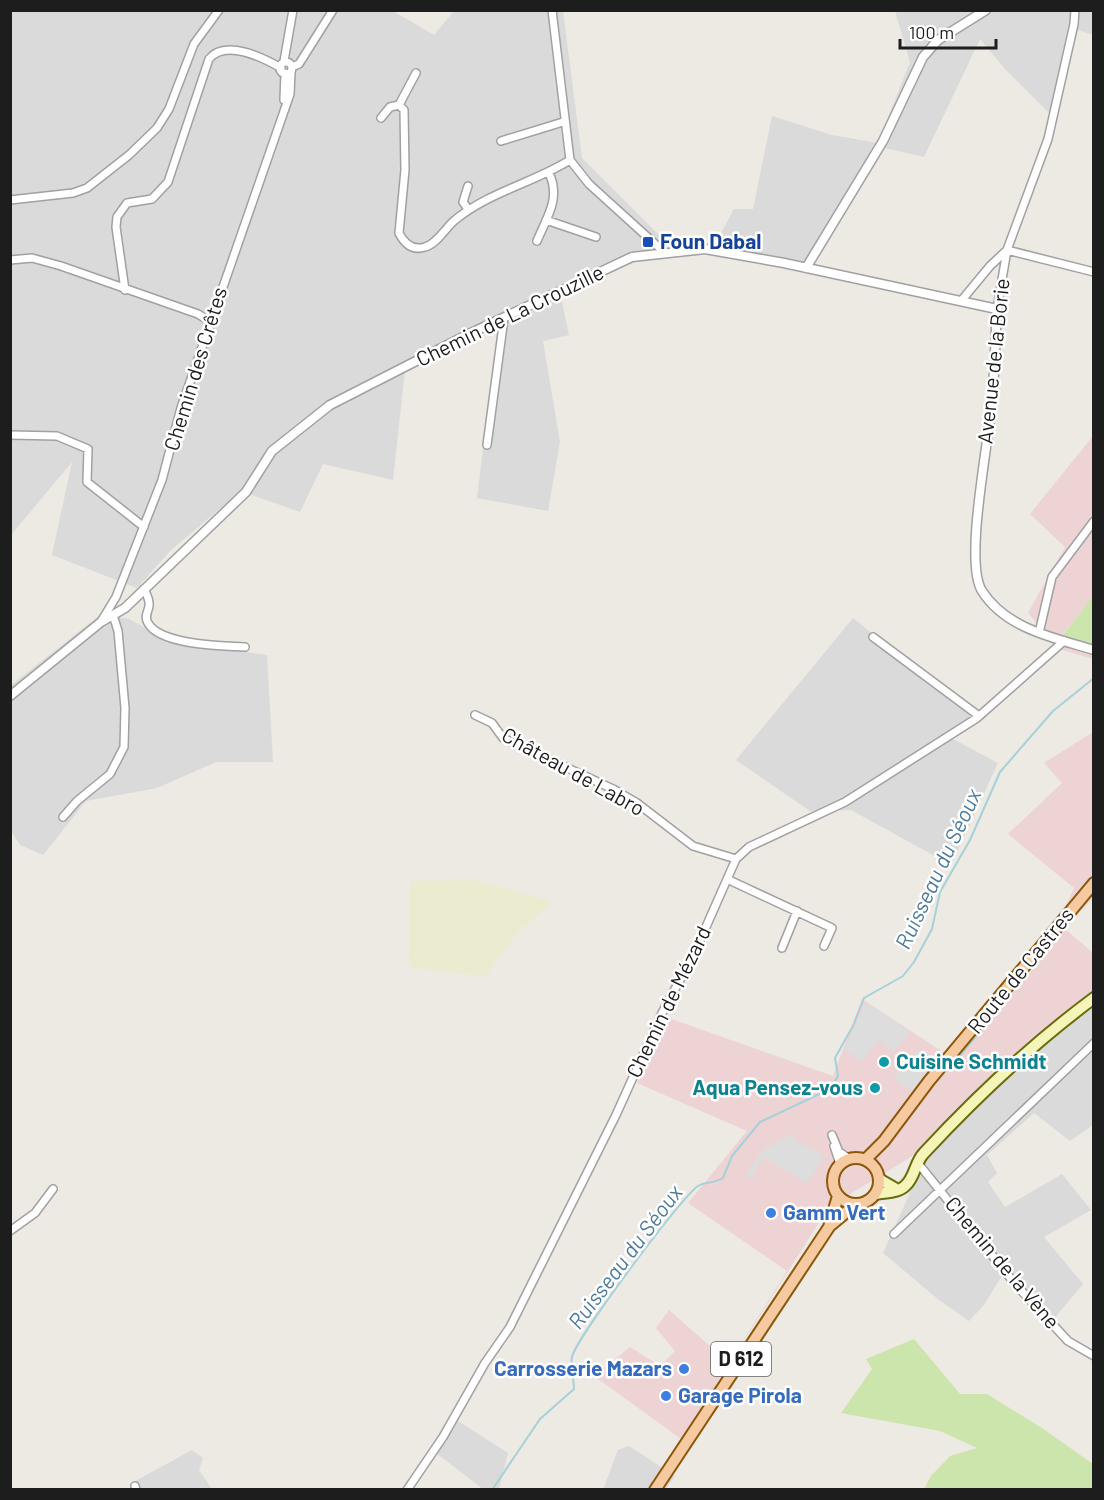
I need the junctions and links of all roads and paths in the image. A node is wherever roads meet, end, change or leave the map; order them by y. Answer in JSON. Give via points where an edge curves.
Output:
{"nodes":[{"id":1,"x":219,"y":10,"type":"edge"},
{"id":2,"x":293,"y":10,"type":"edge"},
{"id":3,"x":333,"y":10,"type":"edge"},
{"id":4,"x":552,"y":10,"type":"edge"},
{"id":5,"x":986,"y":10,"type":"edge"},
{"id":6,"x":1075,"y":10,"type":"edge"},
{"id":7,"x":286,"y":67,"type":"junction"},
{"id":8,"x":416,"y":73,"type":"dead end"},
{"id":9,"x":399,"y":105,"type":"junction"},
{"id":10,"x":381,"y":118,"type":"dead end"},
{"id":11,"x":563,"y":122,"type":"junction"},
{"id":12,"x":501,"y":141,"type":"dead end"},
{"id":13,"x":570,"y":160,"type":"junction"},
{"id":14,"x":549,"y":173,"type":"junction"},
{"id":15,"x":468,"y":186,"type":"dead end"},
{"id":16,"x":10,"y":200,"type":"edge"},
{"id":17,"x":468,"y":209,"type":"junction"},
{"id":18,"x":546,"y":220,"type":"junction"},
{"id":19,"x":596,"y":237,"type":"dead end"},
{"id":20,"x":537,"y":241,"type":"dead end"},
{"id":21,"x":1007,"y":250,"type":"junction"},
{"id":22,"x":664,"y":252,"type":"junction"},
{"id":23,"x":10,"y":260,"type":"edge"},
{"id":24,"x":806,"y":268,"type":"junction"},
{"id":25,"x":1094,"y":272,"type":"edge"},
{"id":26,"x":125,"y":290,"type":"junction"},
{"id":27,"x":961,"y":301,"type":"junction"},
{"id":28,"x":997,"y":309,"type":"junction"},
{"id":29,"x":504,"y":318,"type":"junction"},
{"id":30,"x":212,"y":322,"type":"junction"},
{"id":31,"x":10,"y":435,"type":"edge"},
{"id":32,"x":488,"y":445,"type":"dead end"},
{"id":33,"x":1094,"y":521,"type":"edge"},
{"id":34,"x":144,"y":527,"type":"junction"},
{"id":35,"x":144,"y":589,"type":"junction"},
{"id":36,"x":112,"y":616,"type":"junction"},
{"id":37,"x":101,"y":622,"type":"junction"},
{"id":38,"x":1039,"y":633,"type":"junction"},
{"id":39,"x":873,"y":637,"type":"dead end"},
{"id":40,"x":1064,"y":641,"type":"junction"},
{"id":41,"x":245,"y":647,"type":"dead end"},
{"id":42,"x":1094,"y":650,"type":"edge"},
{"id":43,"x":10,"y":696,"type":"edge"},
{"id":44,"x":475,"y":715,"type":"dead end"},
{"id":45,"x":979,"y":716,"type":"junction"},
{"id":46,"x":63,"y":817,"type":"dead end"},
{"id":47,"x":736,"y":859,"type":"junction"},
{"id":48,"x":727,"y":879,"type":"junction"},
{"id":49,"x":1094,"y":883,"type":"edge"},
{"id":50,"x":797,"y":911,"type":"junction"},
{"id":51,"x":824,"y":946,"type":"dead end"},
{"id":52,"x":782,"y":948,"type":"dead end"},
{"id":53,"x":1094,"y":998,"type":"edge"},
{"id":54,"x":1094,"y":1043,"type":"edge"},
{"id":55,"x":949,"y":1059,"type":"junction"},
{"id":56,"x":850,"y":1159,"type":"junction"},
{"id":57,"x":865,"y":1160,"type":"junction"},
{"id":58,"x":917,"y":1162,"type":"junction"},
{"id":59,"x":840,"y":1164,"type":"junction"},
{"id":60,"x":878,"y":1174,"type":"junction"},
{"id":61,"x":52,"y":1189,"type":"dead end"},
{"id":62,"x":899,"y":1190,"type":"junction"},
{"id":63,"x":941,"y":1191,"type":"junction"},
{"id":64,"x":876,"y":1194,"type":"junction"},
{"id":65,"x":838,"y":1196,"type":"junction"},
{"id":66,"x":856,"y":1204,"type":"junction"},
{"id":67,"x":829,"y":1227,"type":"junction"},
{"id":68,"x":10,"y":1231,"type":"edge"},
{"id":69,"x":894,"y":1234,"type":"dead end"},
{"id":70,"x":1094,"y":1356,"type":"edge"},
{"id":71,"x":407,"y":1490,"type":"edge"},
{"id":72,"x":655,"y":1490,"type":"edge"}],
"edges":[{"from":1,"to":16,"type":"street","via":[[194,44],[169,109],[157,128],[129,155],[87,188]]},
{"from":2,"to":7,"type":"street","name":"Chemin des Crêtes"},
{"from":3,"to":7,"type":"street","via":[[299,64]]},
{"from":4,"to":11,"type":"street"},
{"from":5,"to":24,"type":"street","via":[[938,40],[923,57],[883,141]]},
{"from":6,"to":21,"type":"street","name":"Avenue de la Borie","via":[[1048,139]]},
{"from":7,"to":26,"type":"street","via":[[228,48],[215,51],[209,59],[168,182],[152,199],[127,203],[117,217]]},
{"from":7,"to":30,"type":"street","name":"Chemin des Crêtes","via":[[290,94]]},
{"from":8,"to":9,"type":"street"},
{"from":9,"to":10,"type":"street","via":[[390,107]]},
{"from":9,"to":17,"type":"street","via":[[406,119],[399,233],[403,242],[424,248]]},
{"from":11,"to":12,"type":"street"},
{"from":11,"to":13,"type":"street"},
{"from":13,"to":14,"type":"street"},
{"from":13,"to":22,"type":"street","via":[[590,184]]},
{"from":14,"to":17,"type":"street"},
{"from":14,"to":18,"type":"street","via":[[555,198]]},
{"from":15,"to":17,"type":"street","via":[[463,202]]},
{"from":18,"to":19,"type":"street"},
{"from":18,"to":20,"type":"street"},
{"from":21,"to":25,"type":"street"},
{"from":21,"to":27,"type":"street"},
{"from":21,"to":28,"type":"street","name":"Avenue de la Borie"},
{"from":22,"to":24,"type":"street","name":"Chemin de La Crouzille","via":[[705,249]]},
{"from":22,"to":29,"type":"street","name":"Chemin de La Crouzille","via":[[632,257]]},
{"from":23,"to":26,"type":"street","via":[[32,258]]},
{"from":24,"to":27,"type":"street","name":"Chemin de La Crouzille"},
{"from":26,"to":30,"type":"street"},
{"from":27,"to":28,"type":"street","name":"Chemin de La Crouzille"},
{"from":28,"to":38,"type":"street","name":"Avenue de la Borie","via":[[991,410],[980,481],[977,573],[981,590],[994,606]]},
{"from":29,"to":32,"type":"street"},
{"from":29,"to":35,"type":"street","name":"Chemin de La Crouzille","via":[[330,405],[272,451],[246,492]]},
{"from":30,"to":34,"type":"street","name":"Chemin des Crêtes"},
{"from":31,"to":34,"type":"street","via":[[57,436],[88,449],[87,482]]},
{"from":33,"to":38,"type":"street","via":[[1052,577]]},
{"from":34,"to":37,"type":"street","name":"Chemin des Crêtes","via":[[116,597]]},
{"from":35,"to":36,"type":"street","name":"Chemin de La Crouzille"},
{"from":35,"to":41,"type":"street","via":[[150,599],[148,624],[158,633],[197,644]]},
{"from":36,"to":37,"type":"street","name":"Chemin de La Crouzille"},
{"from":36,"to":46,"type":"street","via":[[118,631],[126,718],[124,747],[112,772]]},
{"from":37,"to":43,"type":"street","name":"Chemin de La Crouzille"},
{"from":38,"to":40,"type":"street","name":"Avenue de la Borie"},
{"from":39,"to":45,"type":"street"},
{"from":40,"to":42,"type":"street","name":"Avenue de la Borie"},
{"from":40,"to":45,"type":"street","name":"Chemin de Mézard"},
{"from":44,"to":47,"type":"street","name":"Château de Labro","via":[[492,723],[503,738],[637,803],[693,846]]},
{"from":45,"to":47,"type":"street","name":"Chemin de Mézard","via":[[845,802],[748,847]]},
{"from":47,"to":48,"type":"street","name":"Chemin de Mézard"},
{"from":48,"to":50,"type":"street"},
{"from":48,"to":71,"type":"street","name":"Chemin de Mézard","via":[[510,1327]]},
{"from":49,"to":55,"type":"main road","name":"Route de Castres"},
{"from":50,"to":51,"type":"street","via":[[832,928]]},
{"from":50,"to":52,"type":"street"},
{"from":53,"to":58,"type":"main road","via":[[1043,1035]]},
{"from":54,"to":63,"type":"street"},
{"from":55,"to":57,"type":"main road","name":"Route de Castres"},
{"from":55,"to":60,"type":"main road","name":"Route de Castres","via":[[888,1144]]},
{"from":56,"to":57,"type":"main road"},
{"from":56,"to":59,"type":"main road"},
{"from":56,"to":59,"type":"street","via":[[839,1152],[832,1135]]},
{"from":57,"to":60,"type":"main road"},
{"from":58,"to":62,"type":"main road","via":[[908,1183]]},
{"from":58,"to":63,"type":"street","name":"Chemin de la Vène"},
{"from":59,"to":65,"type":"main road","via":[[833,1176]]},
{"from":60,"to":62,"type":"main road"},
{"from":60,"to":64,"type":"main road"},
{"from":61,"to":68,"type":"street","via":[[35,1213]]},
{"from":62,"to":64,"type":"main road"},
{"from":63,"to":69,"type":"street"},
{"from":63,"to":70,"type":"street","name":"Chemin de la Vène","via":[[1022,1292],[1068,1341]]},
{"from":64,"to":66,"type":"main road"},
{"from":65,"to":66,"type":"main road"},
{"from":65,"to":67,"type":"main road","number":"D 612"},
{"from":66,"to":67,"type":"main road","number":"D 612"},
{"from":67,"to":72,"type":"main road","number":"D 612"}]}
